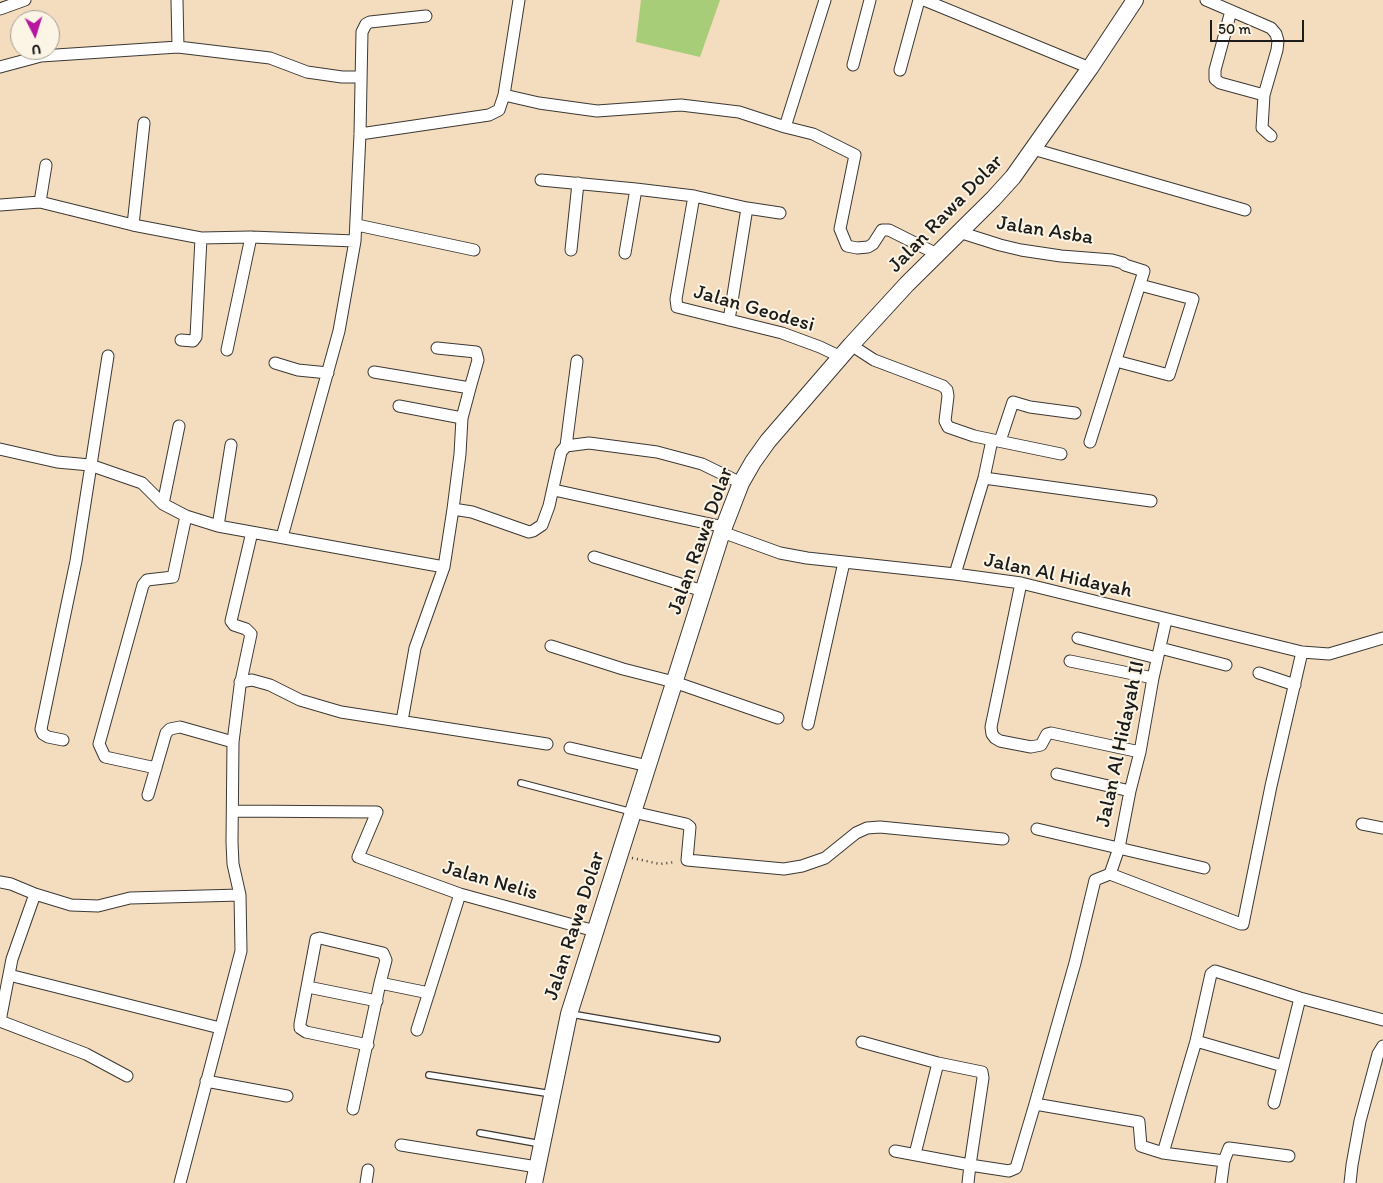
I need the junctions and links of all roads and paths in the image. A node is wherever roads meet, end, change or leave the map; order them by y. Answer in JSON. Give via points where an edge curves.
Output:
{"nodes":[{"id":1,"x":25,"y":0,"type":"edge"},
{"id":2,"x":177,"y":0,"type":"edge"},
{"id":3,"x":519,"y":0,"type":"edge"},
{"id":4,"x":825,"y":0,"type":"edge"},
{"id":5,"x":870,"y":0,"type":"edge"},
{"id":6,"x":919,"y":0,"type":"edge"},
{"id":7,"x":924,"y":0,"type":"edge"},
{"id":8,"x":1135,"y":0,"type":"edge"},
{"id":9,"x":1206,"y":0,"type":"edge"},
{"id":10,"x":0,"y":9,"type":"edge"},
{"id":11,"x":1231,"y":11,"type":"junction"},
{"id":12,"x":426,"y":16,"type":"dead end"},
{"id":13,"x":178,"y":47,"type":"junction"},
{"id":14,"x":853,"y":65,"type":"dead end"},
{"id":15,"x":0,"y":67,"type":"edge"},
{"id":16,"x":1090,"y":68,"type":"junction"},
{"id":17,"x":900,"y":70,"type":"dead end"},
{"id":18,"x":361,"y":77,"type":"junction"},
{"id":19,"x":504,"y":95,"type":"junction"},
{"id":20,"x":1264,"y":95,"type":"junction"},
{"id":21,"x":144,"y":123,"type":"dead end"},
{"id":22,"x":785,"y":127,"type":"junction"},
{"id":23,"x":360,"y":134,"type":"junction"},
{"id":24,"x":1271,"y":136,"type":"dead end"},
{"id":25,"x":1032,"y":149,"type":"junction"},
{"id":26,"x":46,"y":165,"type":"dead end"},
{"id":27,"x":541,"y":180,"type":"dead end"},
{"id":28,"x":578,"y":183,"type":"junction"},
{"id":29,"x":636,"y":188,"type":"junction"},
{"id":30,"x":694,"y":196,"type":"junction"},
{"id":31,"x":40,"y":202,"type":"junction"},
{"id":32,"x":0,"y":205,"type":"edge"},
{"id":33,"x":747,"y":208,"type":"junction"},
{"id":34,"x":1245,"y":210,"type":"dead end"},
{"id":35,"x":780,"y":213,"type":"dead end"},
{"id":36,"x":133,"y":225,"type":"junction"},
{"id":37,"x":357,"y":226,"type":"junction"},
{"id":38,"x":959,"y":232,"type":"junction"},
{"id":39,"x":251,"y":237,"type":"junction"},
{"id":40,"x":201,"y":238,"type":"junction"},
{"id":41,"x":355,"y":241,"type":"junction"},
{"id":42,"x":474,"y":250,"type":"dead end"},
{"id":43,"x":570,"y":250,"type":"dead end"},
{"id":44,"x":625,"y":253,"type":"dead end"},
{"id":45,"x":937,"y":254,"type":"junction"},
{"id":46,"x":1140,"y":285,"type":"junction"},
{"id":47,"x":728,"y":320,"type":"junction"},
{"id":48,"x":181,"y":340,"type":"dead end"},
{"id":49,"x":437,"y":348,"type":"dead end"},
{"id":50,"x":227,"y":350,"type":"dead end"},
{"id":51,"x":846,"y":351,"type":"junction"},
{"id":52,"x":108,"y":356,"type":"dead end"},
{"id":53,"x":577,"y":361,"type":"dead end"},
{"id":54,"x":1116,"y":361,"type":"junction"},
{"id":55,"x":275,"y":363,"type":"dead end"},
{"id":56,"x":374,"y":372,"type":"dead end"},
{"id":57,"x":328,"y":373,"type":"junction"},
{"id":58,"x":470,"y":388,"type":"junction"},
{"id":59,"x":399,"y":406,"type":"dead end"},
{"id":60,"x":1075,"y":413,"type":"dead end"},
{"id":61,"x":462,"y":418,"type":"junction"},
{"id":62,"x":179,"y":426,"type":"dead end"},
{"id":63,"x":996,"y":441,"type":"junction"},
{"id":64,"x":1090,"y":442,"type":"dead end"},
{"id":65,"x":231,"y":445,"type":"dead end"},
{"id":66,"x":566,"y":446,"type":"junction"},
{"id":67,"x":0,"y":449,"type":"edge"},
{"id":68,"x":1061,"y":454,"type":"dead end"},
{"id":69,"x":90,"y":465,"type":"junction"},
{"id":70,"x":984,"y":478,"type":"junction"},
{"id":71,"x":741,"y":482,"type":"junction"},
{"id":72,"x":554,"y":490,"type":"junction"},
{"id":73,"x":1151,"y":501,"type":"dead end"},
{"id":74,"x":163,"y":504,"type":"junction"},
{"id":75,"x":453,"y":509,"type":"junction"},
{"id":76,"x":186,"y":516,"type":"junction"},
{"id":77,"x":218,"y":526,"type":"junction"},
{"id":78,"x":723,"y":530,"type":"junction"},
{"id":79,"x":252,"y":532,"type":"junction"},
{"id":80,"x":282,"y":537,"type":"junction"},
{"id":81,"x":594,"y":557,"type":"dead end"},
{"id":82,"x":844,"y":562,"type":"junction"},
{"id":83,"x":444,"y":566,"type":"junction"},
{"id":84,"x":955,"y":574,"type":"junction"},
{"id":85,"x":1021,"y":582,"type":"junction"},
{"id":86,"x":703,"y":591,"type":"junction"},
{"id":87,"x":1166,"y":620,"type":"junction"},
{"id":88,"x":1078,"y":638,"type":"dead end"},
{"id":89,"x":1383,"y":638,"type":"edge"},
{"id":90,"x":551,"y":646,"type":"dead end"},
{"id":91,"x":1302,"y":652,"type":"junction"},
{"id":92,"x":1159,"y":653,"type":"junction"},
{"id":93,"x":1070,"y":661,"type":"dead end"},
{"id":94,"x":1226,"y":665,"type":"dead end"},
{"id":95,"x":1259,"y":673,"type":"dead end"},
{"id":96,"x":1153,"y":678,"type":"junction"},
{"id":97,"x":240,"y":682,"type":"junction"},
{"id":98,"x":674,"y":682,"type":"junction"},
{"id":99,"x":1294,"y":685,"type":"junction"},
{"id":100,"x":778,"y":718,"type":"dead end"},
{"id":101,"x":402,"y":721,"type":"junction"},
{"id":102,"x":808,"y":724,"type":"dead end"},
{"id":103,"x":63,"y":740,"type":"dead end"},
{"id":104,"x":233,"y":742,"type":"junction"},
{"id":105,"x":547,"y":744,"type":"dead end"},
{"id":106,"x":570,"y":748,"type":"dead end"},
{"id":107,"x":1140,"y":752,"type":"junction"},
{"id":108,"x":648,"y":766,"type":"junction"},
{"id":109,"x":156,"y":768,"type":"junction"},
{"id":110,"x":1058,"y":774,"type":"dead end"},
{"id":111,"x":521,"y":782,"type":"dead end"},
{"id":112,"x":1130,"y":791,"type":"junction"},
{"id":113,"x":148,"y":795,"type":"dead end"},
{"id":114,"x":233,"y":811,"type":"junction"},
{"id":115,"x":633,"y":812,"type":"junction"},
{"id":116,"x":1362,"y":824,"type":"dead end"},
{"id":117,"x":1383,"y":828,"type":"edge"},
{"id":118,"x":1037,"y":829,"type":"dead end"},
{"id":119,"x":1003,"y":838,"type":"dead end"},
{"id":120,"x":1119,"y":848,"type":"junction"},
{"id":121,"x":629,"y":857,"type":"dead end"},
{"id":122,"x":687,"y":860,"type":"junction"},
{"id":123,"x":1204,"y":868,"type":"dead end"},
{"id":124,"x":1110,"y":874,"type":"junction"},
{"id":125,"x":0,"y":882,"type":"edge"},
{"id":126,"x":35,"y":894,"type":"junction"},
{"id":127,"x":460,"y":894,"type":"junction"},
{"id":128,"x":240,"y":895,"type":"junction"},
{"id":129,"x":595,"y":931,"type":"junction"},
{"id":130,"x":9,"y":974,"type":"junction"},
{"id":131,"x":380,"y":983,"type":"junction"},
{"id":132,"x":308,"y":986,"type":"junction"},
{"id":133,"x":429,"y":993,"type":"junction"},
{"id":134,"x":1300,"y":998,"type":"junction"},
{"id":135,"x":377,"y":1000,"type":"junction"},
{"id":136,"x":569,"y":1014,"type":"junction"},
{"id":137,"x":1383,"y":1020,"type":"edge"},
{"id":138,"x":0,"y":1021,"type":"edge"},
{"id":139,"x":220,"y":1028,"type":"junction"},
{"id":140,"x":417,"y":1030,"type":"dead end"},
{"id":141,"x":717,"y":1039,"type":"dead end"},
{"id":142,"x":1196,"y":1041,"type":"junction"},
{"id":143,"x":862,"y":1042,"type":"dead end"},
{"id":144,"x":368,"y":1044,"type":"junction"},
{"id":145,"x":1381,"y":1052,"type":"edge"},
{"id":146,"x":938,"y":1063,"type":"junction"},
{"id":147,"x":1283,"y":1066,"type":"junction"},
{"id":148,"x":429,"y":1075,"type":"dead end"},
{"id":149,"x":126,"y":1076,"type":"dead end"},
{"id":150,"x":206,"y":1081,"type":"junction"},
{"id":151,"x":552,"y":1094,"type":"junction"},
{"id":152,"x":287,"y":1096,"type":"dead end"},
{"id":153,"x":1274,"y":1103,"type":"dead end"},
{"id":154,"x":1035,"y":1104,"type":"junction"},
{"id":155,"x":353,"y":1108,"type":"dead end"},
{"id":156,"x":480,"y":1133,"type":"dead end"},
{"id":157,"x":541,"y":1144,"type":"junction"},
{"id":158,"x":401,"y":1145,"type":"dead end"},
{"id":159,"x":895,"y":1151,"type":"dead end"},
{"id":160,"x":1163,"y":1153,"type":"junction"},
{"id":161,"x":915,"y":1154,"type":"junction"},
{"id":162,"x":1289,"y":1156,"type":"dead end"},
{"id":163,"x":1224,"y":1161,"type":"junction"},
{"id":164,"x":970,"y":1165,"type":"junction"},
{"id":165,"x":368,"y":1170,"type":"dead end"},
{"id":166,"x":535,"y":1175,"type":"edge"},
{"id":167,"x":180,"y":1183,"type":"edge"},
{"id":168,"x":366,"y":1183,"type":"edge"},
{"id":169,"x":968,"y":1183,"type":"edge"},
{"id":170,"x":1222,"y":1183,"type":"edge"},
{"id":171,"x":1350,"y":1183,"type":"edge"}],
"edges":[{"from":1,"to":10,"type":"street"},
{"from":2,"to":13,"type":"street"},
{"from":3,"to":19,"type":"street"},
{"from":4,"to":22,"type":"street"},
{"from":5,"to":14,"type":"street"},
{"from":6,"to":17,"type":"street"},
{"from":7,"to":16,"type":"street"},
{"from":8,"to":16,"type":"street","name":"Jalan Rawa Dolar"},
{"from":9,"to":11,"type":"street"},
{"from":11,"to":20,"type":"street","via":[[1271,28],[1276,34],[1278,41]]},
{"from":11,"to":20,"type":"street","via":[[1215,79]]},
{"from":12,"to":18,"type":"street","via":[[366,24],[362,32]]},
{"from":13,"to":15,"type":"street","via":[[41,56]]},
{"from":13,"to":18,"type":"street","via":[[270,58],[307,72]]},
{"from":16,"to":25,"type":"street","name":"Jalan Rawa Dolar"},
{"from":18,"to":23,"type":"street"},
{"from":19,"to":22,"type":"street","via":[[597,111],[680,105],[739,112]]},
{"from":19,"to":23,"type":"street","via":[[499,110],[489,115]]},
{"from":20,"to":24,"type":"street","via":[[1262,128]]},
{"from":21,"to":36,"type":"street"},
{"from":22,"to":45,"type":"street","via":[[813,134],[855,155],[840,229],[847,246],[868,247],[882,230],[889,230]]},
{"from":23,"to":37,"type":"street"},
{"from":25,"to":34,"type":"street"},
{"from":25,"to":38,"type":"street","name":"Jalan Rawa Dolar","via":[[1013,177]]},
{"from":26,"to":31,"type":"street"},
{"from":27,"to":28,"type":"street"},
{"from":28,"to":29,"type":"street"},
{"from":28,"to":43,"type":"street"},
{"from":29,"to":30,"type":"street"},
{"from":29,"to":44,"type":"street"},
{"from":30,"to":33,"type":"street"},
{"from":30,"to":47,"type":"street","name":"Jalan Geodesi","via":[[676,305]]},
{"from":31,"to":32,"type":"street"},
{"from":31,"to":36,"type":"street"},
{"from":33,"to":35,"type":"street"},
{"from":33,"to":47,"type":"street"},
{"from":36,"to":40,"type":"street"},
{"from":37,"to":41,"type":"street"},
{"from":37,"to":42,"type":"street"},
{"from":38,"to":45,"type":"street","name":"Jalan Rawa Dolar"},
{"from":38,"to":46,"type":"street","name":"Jalan Asba","via":[[1021,250],[1123,263],[1144,271]]},
{"from":39,"to":40,"type":"street"},
{"from":39,"to":41,"type":"street"},
{"from":39,"to":50,"type":"street"},
{"from":40,"to":48,"type":"street","via":[[196,337]]},
{"from":41,"to":57,"type":"street"},
{"from":45,"to":51,"type":"street","name":"Jalan Rawa Dolar"},
{"from":46,"to":54,"type":"street"},
{"from":46,"to":54,"type":"street","via":[[1193,299],[1168,375]]},
{"from":47,"to":51,"type":"street","name":"Jalan Geodesi","via":[[782,333],[820,347]]},
{"from":49,"to":58,"type":"street","via":[[476,352],[478,360]]},
{"from":51,"to":63,"type":"street","name":"Jalan Geodesi","via":[[943,386],[948,396],[945,421],[948,427]]},
{"from":51,"to":71,"type":"street","name":"Jalan Rawa Dolar","via":[[768,441]]},
{"from":52,"to":69,"type":"street"},
{"from":53,"to":66,"type":"street"},
{"from":54,"to":64,"type":"street"},
{"from":55,"to":57,"type":"street","via":[[298,370]]},
{"from":56,"to":58,"type":"street"},
{"from":57,"to":80,"type":"street"},
{"from":58,"to":61,"type":"street"},
{"from":59,"to":61,"type":"street"},
{"from":60,"to":63,"type":"street","via":[[1013,402]]},
{"from":61,"to":75,"type":"street"},
{"from":62,"to":74,"type":"street"},
{"from":63,"to":68,"type":"street"},
{"from":63,"to":70,"type":"street"},
{"from":65,"to":77,"type":"street"},
{"from":66,"to":71,"type":"street","via":[[589,443],[657,452],[702,464]]},
{"from":66,"to":72,"type":"street","via":[[561,452]]},
{"from":67,"to":69,"type":"street","via":[[57,462]]},
{"from":69,"to":74,"type":"street","via":[[142,483]]},
{"from":69,"to":103,"type":"street","via":[[76,561],[41,729],[48,737]]},
{"from":70,"to":73,"type":"street"},
{"from":70,"to":84,"type":"street"},
{"from":71,"to":78,"type":"street","name":"Jalan Rawa Dolar"},
{"from":72,"to":75,"type":"street","via":[[542,525],[529,532],[472,512]]},
{"from":72,"to":78,"type":"street","name":"Jalan Al Hidayah"},
{"from":74,"to":76,"type":"street"},
{"from":75,"to":83,"type":"street"},
{"from":76,"to":77,"type":"street"},
{"from":76,"to":109,"type":"street","via":[[173,577],[147,580],[143,584],[99,744],[105,756]]},
{"from":77,"to":79,"type":"street"},
{"from":78,"to":82,"type":"street","name":"Jalan Al Hidayah","via":[[780,553]]},
{"from":78,"to":86,"type":"street","name":"Jalan Rawa Dolar"},
{"from":79,"to":80,"type":"street"},
{"from":79,"to":97,"type":"street","via":[[231,621],[251,634]]},
{"from":80,"to":83,"type":"street"},
{"from":81,"to":86,"type":"street"},
{"from":82,"to":84,"type":"street","name":"Jalan Al Hidayah"},
{"from":82,"to":102,"type":"street"},
{"from":83,"to":101,"type":"street","via":[[415,648]]},
{"from":84,"to":85,"type":"street","name":"Jalan Al Hidayah"},
{"from":85,"to":87,"type":"street","name":"Jalan Al Hidayah"},
{"from":85,"to":107,"type":"street","via":[[992,734],[1000,741],[1035,748],[1041,745],[1047,734],[1055,734]]},
{"from":86,"to":98,"type":"street","name":"Jalan Rawa Dolar"},
{"from":87,"to":91,"type":"street","name":"Jalan Al Hidayah"},
{"from":87,"to":92,"type":"street","name":"Jalan Al Hidayah II"},
{"from":88,"to":92,"type":"street"},
{"from":89,"to":91,"type":"street","name":"Jalan Al Hidayah","via":[[1329,654]]},
{"from":90,"to":98,"type":"street"},
{"from":91,"to":99,"type":"street"},
{"from":92,"to":94,"type":"street"},
{"from":92,"to":96,"type":"street","name":"Jalan Al Hidayah II"},
{"from":93,"to":96,"type":"street"},
{"from":95,"to":99,"type":"street"},
{"from":96,"to":107,"type":"street","name":"Jalan Al Hidayah II"},
{"from":97,"to":101,"type":"street","via":[[252,680],[270,685],[300,700],[341,712]]},
{"from":97,"to":104,"type":"street"},
{"from":98,"to":100,"type":"street"},
{"from":98,"to":108,"type":"street","name":"Jalan Rawa Dolar"},
{"from":99,"to":124,"type":"street","via":[[1243,924]]},
{"from":101,"to":105,"type":"street"},
{"from":104,"to":109,"type":"street","via":[[180,727],[173,728],[166,733]]},
{"from":104,"to":114,"type":"street"},
{"from":106,"to":108,"type":"street"},
{"from":107,"to":112,"type":"street","name":"Jalan Al Hidayah II"},
{"from":108,"to":115,"type":"street","name":"Jalan Rawa Dolar"},
{"from":109,"to":113,"type":"street"},
{"from":110,"to":112,"type":"street"},
{"from":111,"to":115,"type":"lane"},
{"from":112,"to":120,"type":"street","name":"Jalan Al Hidayah II"},
{"from":114,"to":127,"type":"street","name":"Jalan Nelis","via":[[377,812],[358,857]]},
{"from":114,"to":128,"type":"street","via":[[233,864]]},
{"from":115,"to":122,"type":"street","via":[[690,826]]},
{"from":115,"to":129,"type":"street","name":"Jalan Rawa Dolar"},
{"from":116,"to":117,"type":"street"},
{"from":118,"to":120,"type":"street"},
{"from":119,"to":122,"type":"street","via":[[880,827],[856,833],[825,858],[802,866],[784,869]]},
{"from":120,"to":123,"type":"street"},
{"from":120,"to":124,"type":"street","name":"Jalan Al Hidayah II"},
{"from":121,"to":122,"type":"path","via":[[660,864]]},
{"from":124,"to":154,"type":"street","via":[[1095,880]]},
{"from":125,"to":126,"type":"street"},
{"from":126,"to":128,"type":"street","via":[[71,905],[98,906],[130,898]]},
{"from":126,"to":130,"type":"street"},
{"from":127,"to":129,"type":"street","name":"Jalan Nelis"},
{"from":127,"to":133,"type":"street"},
{"from":128,"to":139,"type":"street","via":[[241,950]]},
{"from":129,"to":136,"type":"street","name":"Jalan Rawa Dolar"},
{"from":130,"to":138,"type":"street"},
{"from":130,"to":139,"type":"street"},
{"from":131,"to":132,"type":"street","via":[[386,960],[384,953],[320,938],[316,939]]},
{"from":131,"to":133,"type":"street"},
{"from":131,"to":135,"type":"street"},
{"from":132,"to":135,"type":"street"},
{"from":132,"to":144,"type":"street","via":[[300,1028],[306,1032]]},
{"from":133,"to":140,"type":"street"},
{"from":134,"to":137,"type":"street"},
{"from":134,"to":142,"type":"street","via":[[1215,971],[1211,974]]},
{"from":134,"to":147,"type":"street"},
{"from":135,"to":144,"type":"street"},
{"from":136,"to":141,"type":"lane"},
{"from":136,"to":151,"type":"street","name":"Jalan Rawa Dolar"},
{"from":138,"to":149,"type":"street","via":[[86,1054]]},
{"from":139,"to":150,"type":"street"},
{"from":142,"to":147,"type":"street"},
{"from":142,"to":160,"type":"street"},
{"from":143,"to":146,"type":"street"},
{"from":144,"to":155,"type":"street"},
{"from":145,"to":171,"type":"street","via":[[1360,1121]]},
{"from":146,"to":161,"type":"street"},
{"from":146,"to":164,"type":"street","via":[[982,1072]]},
{"from":147,"to":153,"type":"street"},
{"from":148,"to":151,"type":"lane"},
{"from":150,"to":152,"type":"street"},
{"from":150,"to":167,"type":"street"},
{"from":151,"to":157,"type":"street","name":"Jalan Rawa Dolar"},
{"from":154,"to":160,"type":"street","via":[[1139,1122],[1142,1146]]},
{"from":154,"to":164,"type":"street","via":[[1016,1168],[1009,1171]]},
{"from":156,"to":157,"type":"lane"},
{"from":157,"to":166,"type":"street","name":"Jalan Rawa Dolar"},
{"from":158,"to":166,"type":"street"},
{"from":159,"to":161,"type":"street"},
{"from":160,"to":163,"type":"street"},
{"from":161,"to":164,"type":"street"},
{"from":162,"to":163,"type":"street","via":[[1230,1148]]},
{"from":163,"to":170,"type":"street"},
{"from":164,"to":169,"type":"street"},
{"from":165,"to":168,"type":"street"}]}
